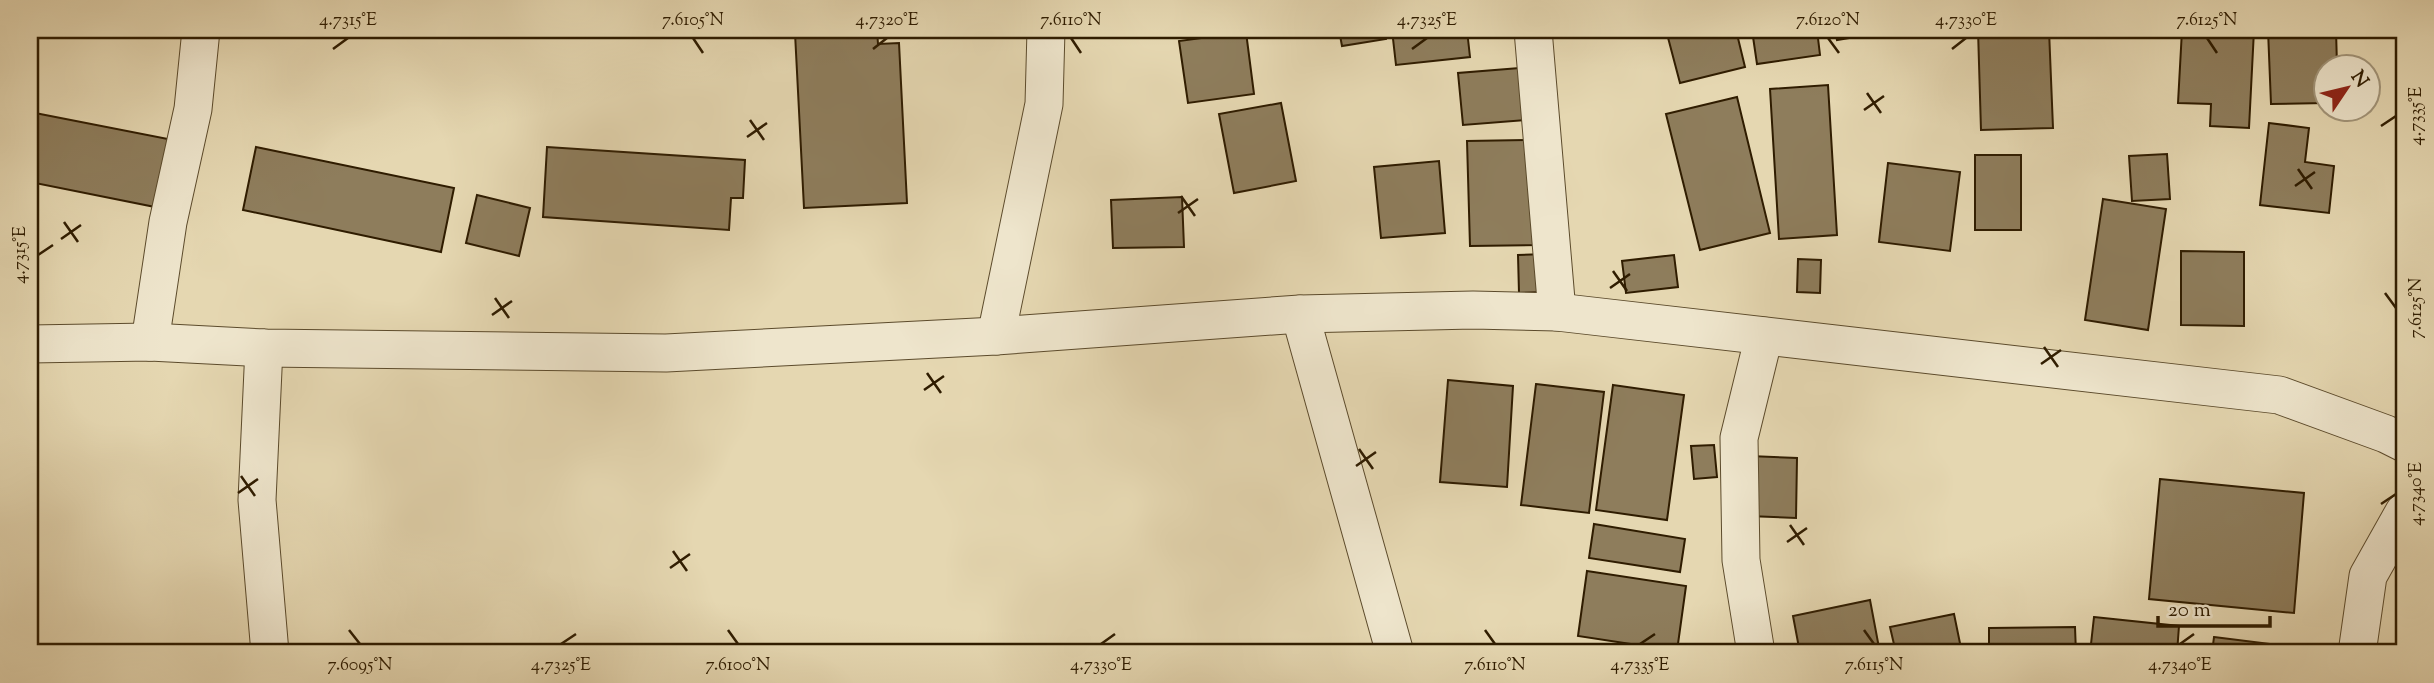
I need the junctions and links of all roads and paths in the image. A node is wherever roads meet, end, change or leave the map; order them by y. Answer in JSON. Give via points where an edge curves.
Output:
{"nodes":[{"id":1,"x":201,"y":30,"type":"edge"},
{"id":2,"x":1046,"y":30,"type":"edge"},
{"id":3,"x":1532,"y":30,"type":"edge"},
{"id":4,"x":1557,"y":312,"type":"junction"},
{"id":5,"x":1300,"y":314,"type":"junction"},
{"id":6,"x":1764,"y":336,"type":"junction"},
{"id":7,"x":996,"y":337,"type":"junction"},
{"id":8,"x":150,"y":342,"type":"junction"},
{"id":9,"x":30,"y":344,"type":"edge"},
{"id":10,"x":264,"y":348,"type":"junction"},
{"id":11,"x":2404,"y":443,"type":"edge"},
{"id":12,"x":2404,"y":512,"type":"edge"},
{"id":13,"x":270,"y":653,"type":"edge"},
{"id":14,"x":1395,"y":653,"type":"edge"},
{"id":15,"x":1756,"y":653,"type":"edge"},
{"id":16,"x":2357,"y":653,"type":"edge"}],
"edges":[{"from":1,"to":8,"type":"street","via":[[192,108]]},
{"from":2,"to":7,"type":"street","via":[[1044,104]]},
{"from":3,"to":4,"type":"street"},
{"from":4,"to":5,"type":"street"},
{"from":4,"to":6,"type":"street"},
{"from":5,"to":7,"type":"street"},
{"from":5,"to":14,"type":"street"},
{"from":6,"to":11,"type":"street","via":[[2280,395]]},
{"from":6,"to":15,"type":"street","via":[[1739,438],[1741,560]]},
{"from":7,"to":10,"type":"street","via":[[666,353]]},
{"from":8,"to":9,"type":"street"},
{"from":8,"to":10,"type":"street"},
{"from":10,"to":13,"type":"street","via":[[257,500]]},
{"from":12,"to":16,"type":"street","via":[[2368,576]]}]}
